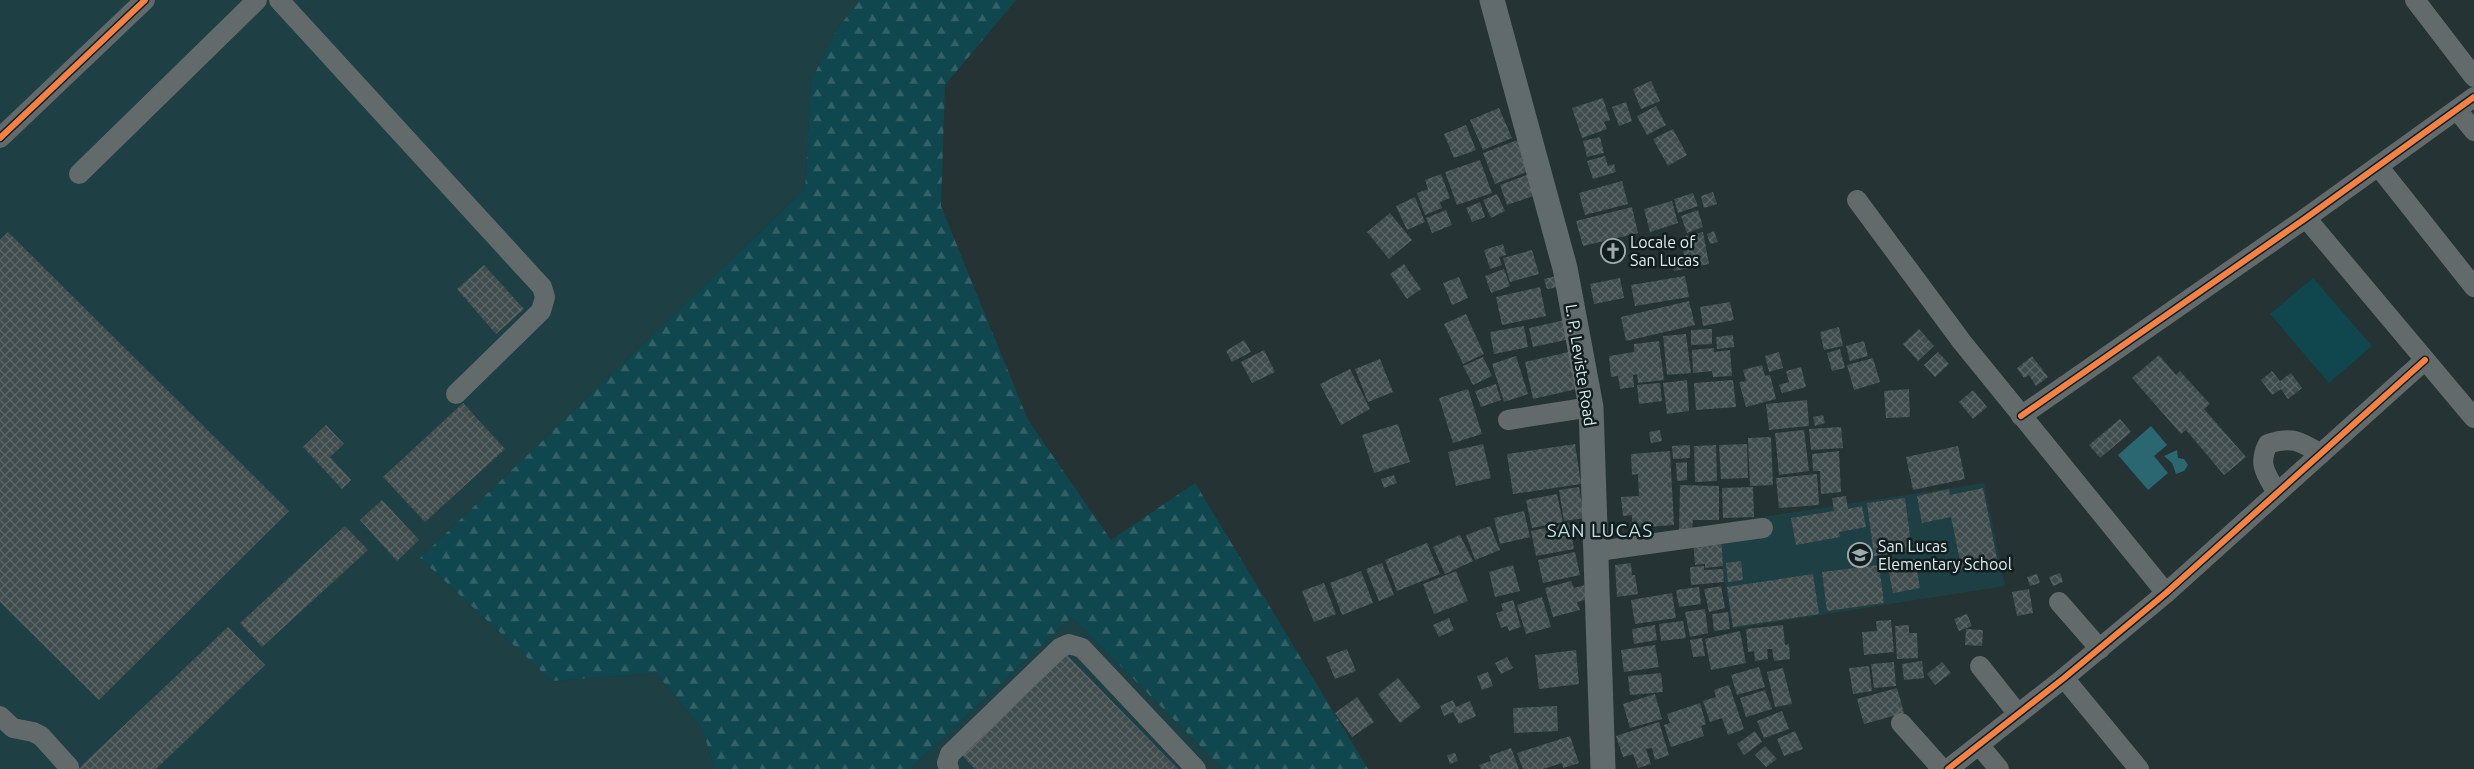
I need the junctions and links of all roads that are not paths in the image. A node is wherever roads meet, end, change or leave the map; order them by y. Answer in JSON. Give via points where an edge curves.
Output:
{"nodes":[{"id":1,"x":145,"y":0,"type":"edge"},
{"id":2,"x":257,"y":0,"type":"edge"},
{"id":3,"x":279,"y":0,"type":"edge"},
{"id":4,"x":1492,"y":0,"type":"edge"},
{"id":5,"x":2415,"y":0,"type":"edge"},
{"id":6,"x":2474,"y":77,"type":"edge"},
{"id":7,"x":2474,"y":97,"type":"edge"},
{"id":8,"x":2457,"y":110,"type":"junction"},
{"id":9,"x":2474,"y":131,"type":"edge"},
{"id":10,"x":0,"y":138,"type":"edge"},
{"id":11,"x":2378,"y":166,"type":"junction"},
{"id":12,"x":79,"y":174,"type":"dead end"},
{"id":13,"x":1857,"y":200,"type":"dead end"},
{"id":14,"x":2306,"y":218,"type":"junction"},
{"id":15,"x":2474,"y":287,"type":"edge"},
{"id":16,"x":2425,"y":360,"type":"junction"},
{"id":17,"x":456,"y":394,"type":"dead end"},
{"id":18,"x":1591,"y":408,"type":"junction"},
{"id":19,"x":2021,"y":416,"type":"junction"},
{"id":20,"x":2474,"y":418,"type":"edge"},
{"id":21,"x":1508,"y":420,"type":"dead end"},
{"id":22,"x":2321,"y":454,"type":"junction"},
{"id":23,"x":2277,"y":493,"type":"junction"},
{"id":24,"x":1763,"y":528,"type":"dead end"},
{"id":25,"x":1598,"y":550,"type":"junction"},
{"id":26,"x":2166,"y":593,"type":"junction"},
{"id":27,"x":2059,"y":602,"type":"dead end"},
{"id":28,"x":2100,"y":648,"type":"junction"},
{"id":29,"x":1980,"y":666,"type":"dead end"},
{"id":30,"x":2064,"y":678,"type":"junction"},
{"id":31,"x":2018,"y":714,"type":"junction"},
{"id":32,"x":0,"y":716,"type":"edge"},
{"id":33,"x":1901,"y":723,"type":"dead end"},
{"id":34,"x":1979,"y":745,"type":"junction"},
{"id":35,"x":69,"y":767,"type":"dead end"},
{"id":36,"x":949,"y":769,"type":"edge"},
{"id":37,"x":1196,"y":769,"type":"edge"},
{"id":38,"x":1603,"y":769,"type":"edge"},
{"id":39,"x":1942,"y":769,"type":"edge"},
{"id":40,"x":1948,"y":769,"type":"edge"},
{"id":41,"x":1999,"y":769,"type":"edge"},
{"id":42,"x":2139,"y":769,"type":"edge"}],
"edges":[{"from":1,"to":10,"type":"street"},
{"from":2,"to":12,"type":"street"},
{"from":3,"to":17,"type":"street","via":[[542,287],[545,297],[541,311]]},
{"from":4,"to":18,"type":"main road","name":"L. P. Leviste Road","via":[[1565,268]]},
{"from":5,"to":6,"type":"street"},
{"from":7,"to":8,"type":"street"},
{"from":8,"to":9,"type":"street"},
{"from":8,"to":11,"type":"street"},
{"from":11,"to":14,"type":"street"},
{"from":11,"to":15,"type":"street"},
{"from":13,"to":19,"type":"street"},
{"from":14,"to":16,"type":"street"},
{"from":14,"to":19,"type":"street"},
{"from":16,"to":20,"type":"street"},
{"from":16,"to":22,"type":"street"},
{"from":18,"to":21,"type":"street"},
{"from":18,"to":25,"type":"main road","name":"L. P. Leviste Road"},
{"from":19,"to":26,"type":"street"},
{"from":22,"to":23,"type":"street"},
{"from":22,"to":23,"type":"street","via":[[2299,440],[2268,444],[2262,454],[2264,470]]},
{"from":23,"to":26,"type":"street"},
{"from":24,"to":25,"type":"street"},
{"from":25,"to":38,"type":"main road","name":"L. P. Leviste Road"},
{"from":26,"to":28,"type":"street"},
{"from":27,"to":28,"type":"street"},
{"from":28,"to":30,"type":"street"},
{"from":29,"to":31,"type":"street"},
{"from":30,"to":31,"type":"street"},
{"from":30,"to":42,"type":"street"},
{"from":31,"to":34,"type":"street"},
{"from":32,"to":35,"type":"street","via":[[13,728],[41,736]]},
{"from":33,"to":39,"type":"street"},
{"from":34,"to":40,"type":"street"},
{"from":34,"to":41,"type":"street"},
{"from":36,"to":37,"type":"street","via":[[950,754],[1060,648],[1069,644],[1082,648]]}]}
